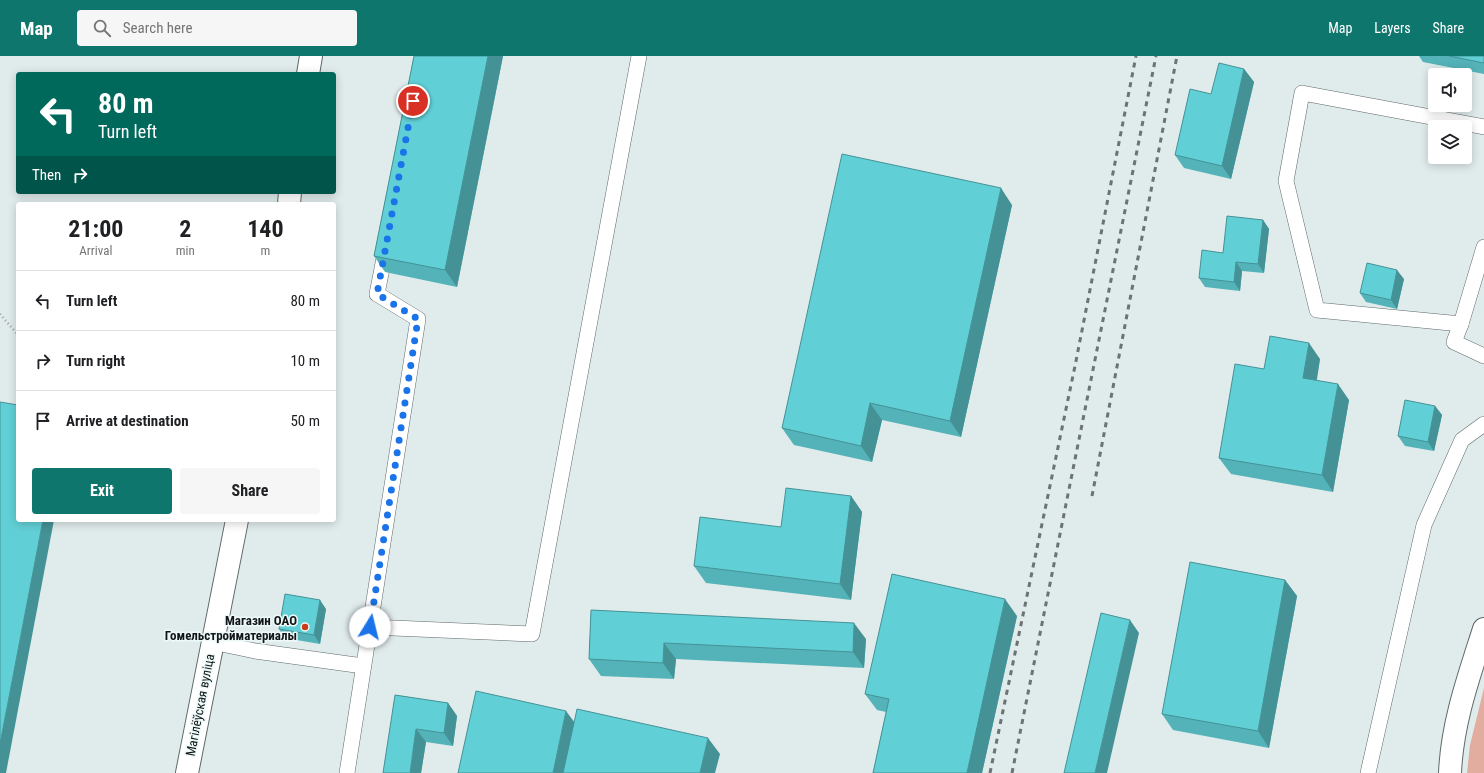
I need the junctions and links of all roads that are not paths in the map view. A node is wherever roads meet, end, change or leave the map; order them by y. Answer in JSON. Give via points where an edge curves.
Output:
{"nodes":[{"id":1,"x":311,"y":56,"type":"edge"},
{"id":2,"x":639,"y":56,"type":"edge"},
{"id":3,"x":308,"y":72,"type":"edge"},
{"id":4,"x":1484,"y":127,"type":"edge"},
{"id":5,"x":388,"y":233,"type":"edge"},
{"id":6,"x":1484,"y":247,"type":"edge"},
{"id":7,"x":1461,"y":324,"type":"junction"},
{"id":8,"x":1484,"y":356,"type":"edge"},
{"id":9,"x":1484,"y":424,"type":"edge"},
{"id":10,"x":236,"y":522,"type":"edge"},
{"id":11,"x":370,"y":627,"type":"junction"},
{"id":12,"x":1484,"y":629,"type":"edge"},
{"id":13,"x":212,"y":642,"type":"junction"},
{"id":14,"x":363,"y":666,"type":"junction"},
{"id":15,"x":187,"y":773,"type":"edge"},
{"id":16,"x":347,"y":773,"type":"edge"},
{"id":17,"x":1368,"y":773,"type":"edge"},
{"id":18,"x":1450,"y":773,"type":"edge"}],
"edges":[{"from":1,"to":3,"type":"street"},
{"from":2,"to":11,"type":"lane","via":[[532,634]]},
{"from":4,"to":7,"type":"lane","via":[[1302,93],[1286,181],[1317,310]]},
{"from":5,"to":11,"type":"lane","via":[[377,294],[418,319]]},
{"from":6,"to":7,"type":"lane"},
{"from":7,"to":8,"type":"lane","via":[[1454,342]]},
{"from":9,"to":17,"type":"lane","via":[[1462,440],[1424,525]]},
{"from":10,"to":13,"type":"street","name":"Магілёўская вуліца"},
{"from":11,"to":14,"type":"lane"},
{"from":12,"to":18,"type":"street","via":[[1461,703],[1451,753]]},
{"from":13,"to":14,"type":"lane","via":[[255,651]]},
{"from":13,"to":15,"type":"street","name":"Магілёўская вуліца"},
{"from":14,"to":16,"type":"lane"}]}
